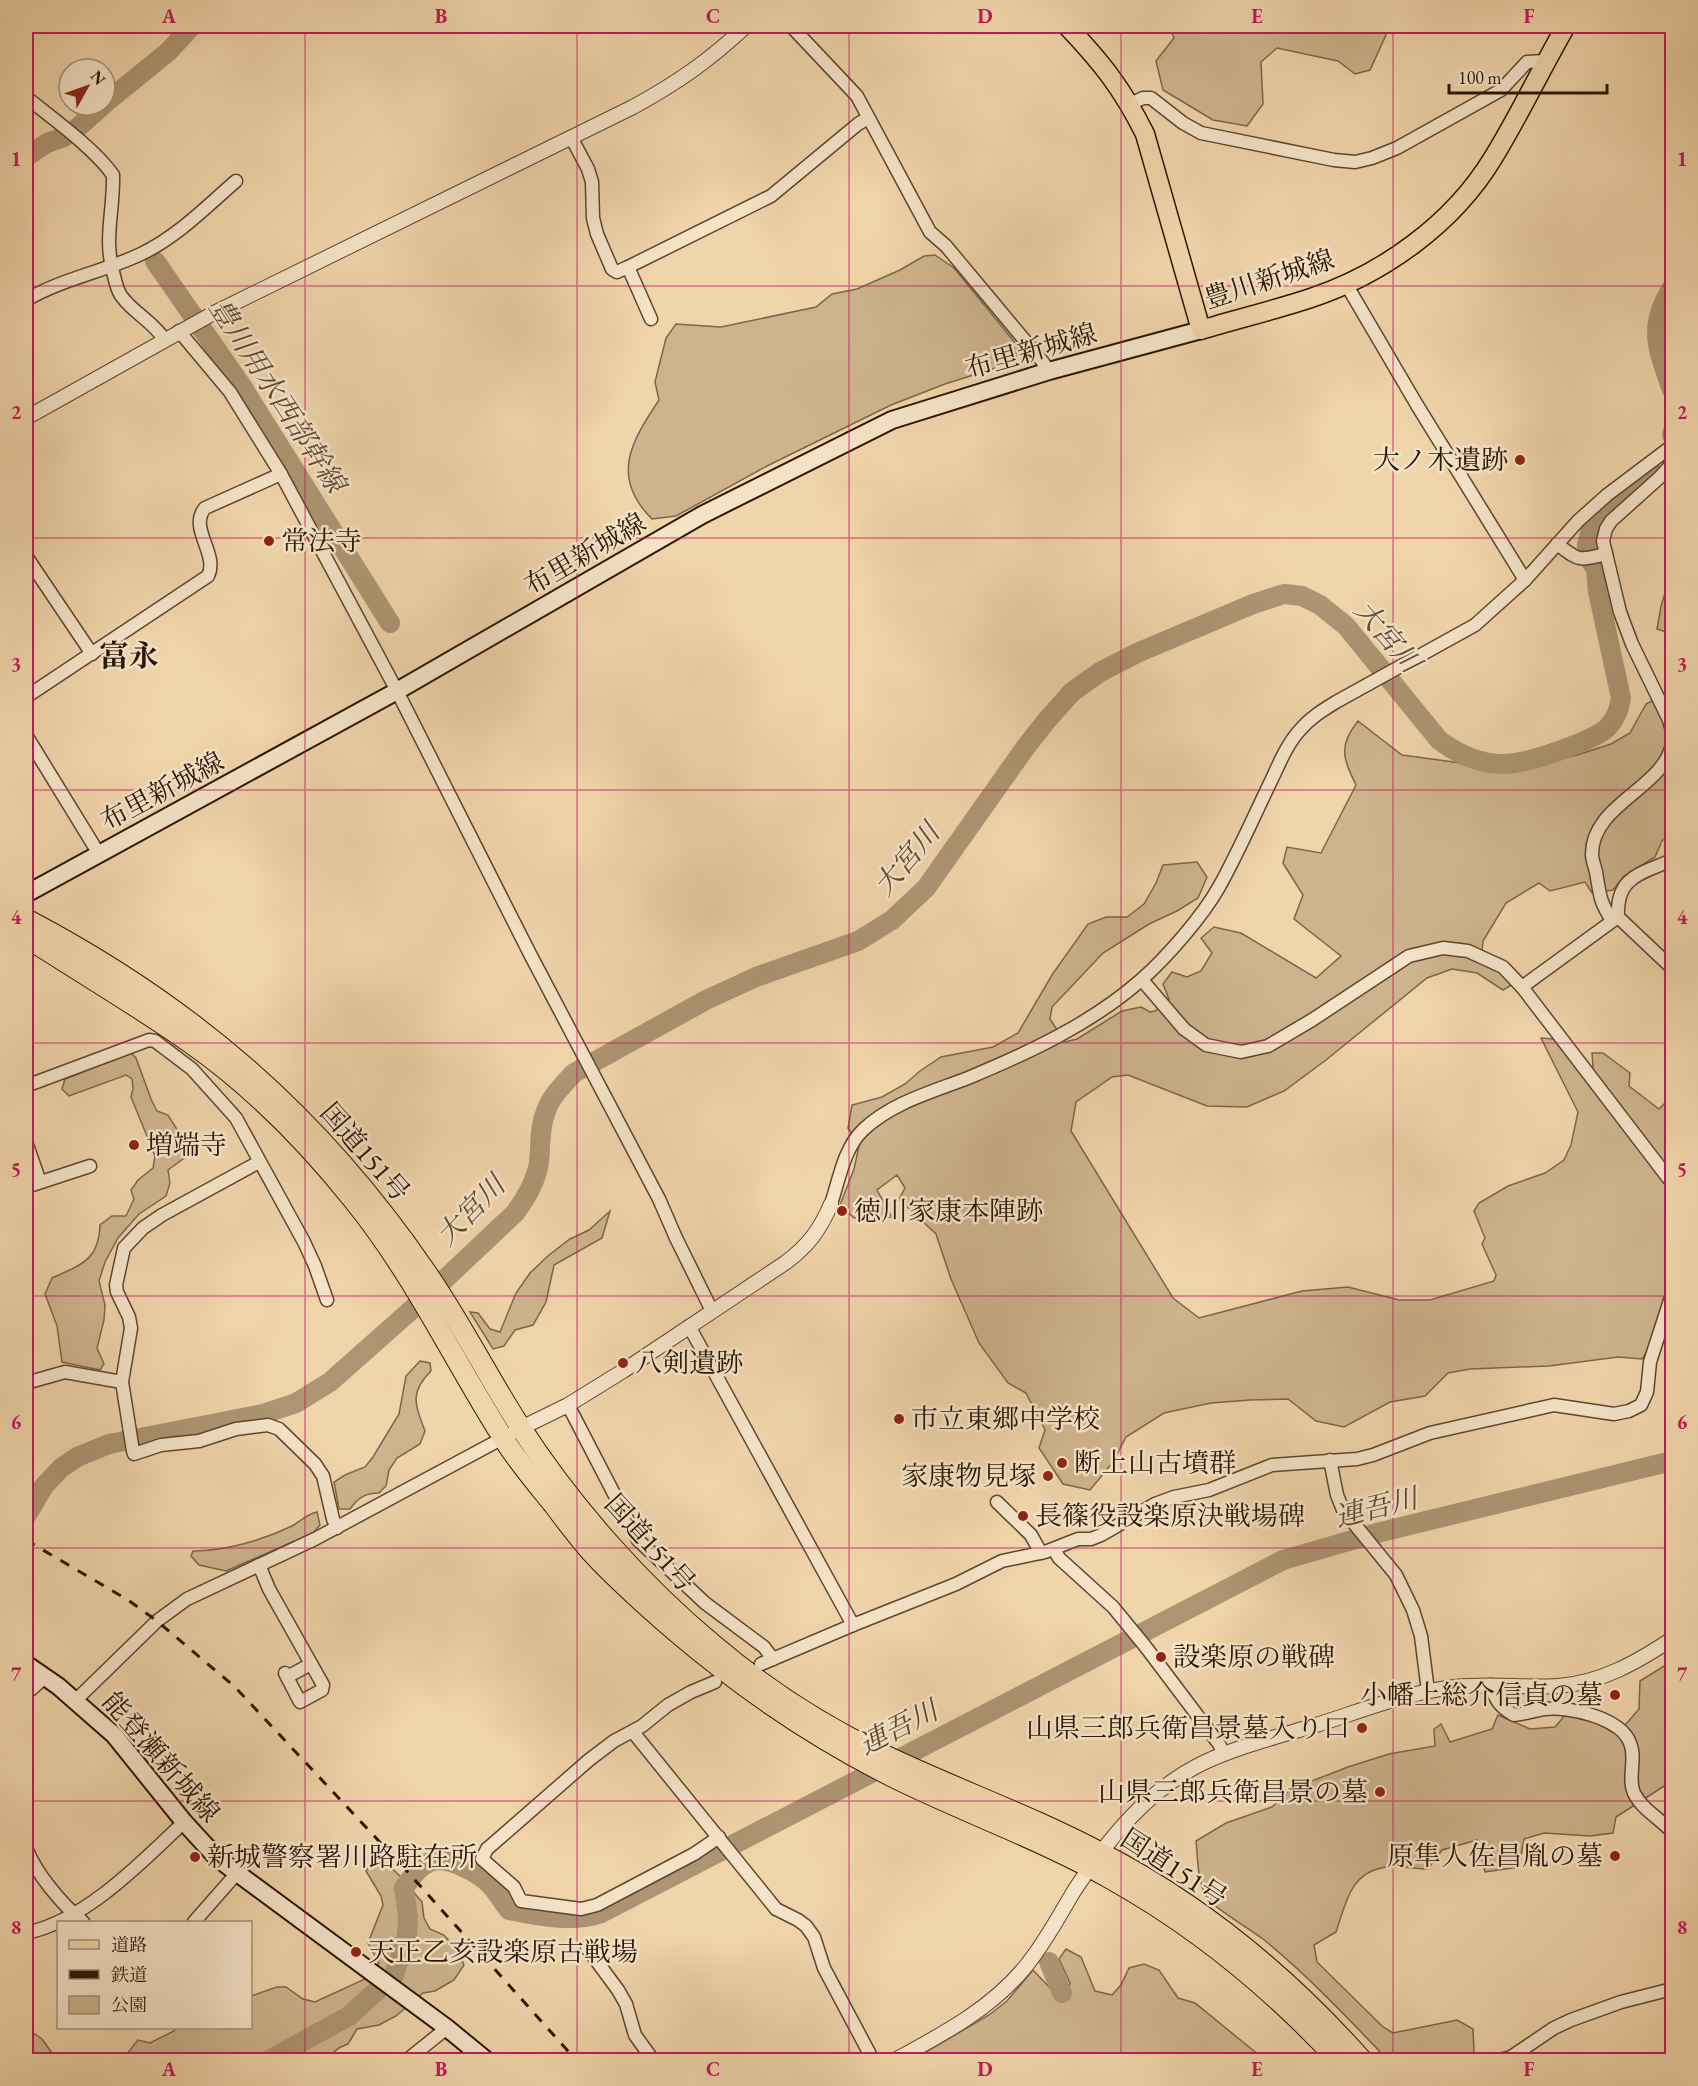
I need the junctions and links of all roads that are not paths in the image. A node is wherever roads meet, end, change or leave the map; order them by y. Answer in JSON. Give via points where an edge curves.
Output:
{"nodes":[{"id":1,"x":746,"y":26,"type":"edge"},
{"id":2,"x":791,"y":26,"type":"edge"},
{"id":3,"x":1067,"y":26,"type":"edge"},
{"id":4,"x":1566,"y":26,"type":"edge"},
{"id":5,"x":1545,"y":61,"type":"junction"},
{"id":6,"x":26,"y":97,"type":"edge"},
{"id":7,"x":1130,"y":104,"type":"junction"},
{"id":8,"x":868,"y":118,"type":"junction"},
{"id":9,"x":571,"y":137,"type":"junction"},
{"id":10,"x":236,"y":181,"type":"dead end"},
{"id":11,"x":111,"y":265,"type":"junction"},
{"id":12,"x":628,"y":267,"type":"junction"},
{"id":13,"x":1346,"y":284,"type":"junction"},
{"id":14,"x":26,"y":300,"type":"edge"},
{"id":15,"x":651,"y":319,"type":"dead end"},
{"id":16,"x":186,"y":328,"type":"junction"},
{"id":17,"x":1201,"y":330,"type":"junction"},
{"id":18,"x":164,"y":339,"type":"junction"},
{"id":19,"x":1049,"y":371,"type":"junction"},
{"id":20,"x":26,"y":418,"type":"edge"},
{"id":21,"x":1672,"y":447,"type":"edge"},
{"id":22,"x":281,"y":474,"type":"junction"},
{"id":23,"x":1557,"y":544,"type":"junction"},
{"id":24,"x":1603,"y":555,"type":"junction"},
{"id":25,"x":26,"y":556,"type":"edge"},
{"id":26,"x":1525,"y":580,"type":"junction"},
{"id":27,"x":92,"y":654,"type":"junction"},
{"id":28,"x":397,"y":691,"type":"junction"},
{"id":29,"x":26,"y":697,"type":"edge"},
{"id":30,"x":1672,"y":731,"type":"edge"},
{"id":31,"x":26,"y":735,"type":"edge"},
{"id":32,"x":1672,"y":744,"type":"edge"},
{"id":33,"x":99,"y":854,"type":"junction"},
{"id":34,"x":1672,"y":860,"type":"edge"},
{"id":35,"x":26,"y":894,"type":"edge"},
{"id":36,"x":1615,"y":918,"type":"junction"},
{"id":37,"x":26,"y":919,"type":"edge"},
{"id":38,"x":26,"y":937,"type":"edge"},
{"id":39,"x":1672,"y":968,"type":"edge"},
{"id":40,"x":1142,"y":980,"type":"junction"},
{"id":41,"x":1522,"y":987,"type":"junction"},
{"id":42,"x":26,"y":1086,"type":"edge"},
{"id":43,"x":26,"y":1142,"type":"edge"},
{"id":44,"x":259,"y":1162,"type":"junction"},
{"id":45,"x":90,"y":1166,"type":"dead end"},
{"id":46,"x":40,"y":1182,"type":"junction"},
{"id":47,"x":1672,"y":1183,"type":"edge"},
{"id":48,"x":26,"y":1187,"type":"edge"},
{"id":49,"x":831,"y":1204,"type":"joint"},
{"id":50,"x":419,"y":1278,"type":"junction"},
{"id":51,"x":1672,"y":1294,"type":"edge"},
{"id":52,"x":327,"y":1300,"type":"dead end"},
{"id":53,"x":712,"y":1311,"type":"junction"},
{"id":54,"x":689,"y":1326,"type":"junction"},
{"id":55,"x":122,"y":1382,"type":"junction"},
{"id":56,"x":26,"y":1383,"type":"edge"},
{"id":57,"x":568,"y":1405,"type":"junction"},
{"id":58,"x":521,"y":1428,"type":"junction"},
{"id":59,"x":503,"y":1438,"type":"junction"},
{"id":60,"x":1330,"y":1460,"type":"junction"},
{"id":61,"x":997,"y":1502,"type":"dead end"},
{"id":62,"x":337,"y":1528,"type":"junction"},
{"id":63,"x":1054,"y":1549,"type":"junction"},
{"id":64,"x":1041,"y":1553,"type":"junction"},
{"id":65,"x":259,"y":1565,"type":"junction"},
{"id":66,"x":853,"y":1625,"type":"junction"},
{"id":67,"x":1672,"y":1639,"type":"edge"},
{"id":68,"x":26,"y":1664,"type":"edge"},
{"id":69,"x":311,"y":1664,"type":"junction"},
{"id":70,"x":46,"y":1676,"type":"junction"},
{"id":71,"x":715,"y":1682,"type":"dead end"},
{"id":72,"x":1491,"y":1685,"type":"junction"},
{"id":73,"x":1428,"y":1691,"type":"junction"},
{"id":74,"x":26,"y":1694,"type":"edge"},
{"id":75,"x":76,"y":1700,"type":"junction"},
{"id":76,"x":633,"y":1732,"type":"junction"},
{"id":77,"x":1224,"y":1754,"type":"junction"},
{"id":78,"x":872,"y":1758,"type":"junction"},
{"id":79,"x":184,"y":1822,"type":"junction"},
{"id":80,"x":1672,"y":1832,"type":"edge"},
{"id":81,"x":720,"y":1839,"type":"junction"},
{"id":82,"x":26,"y":1848,"type":"edge"},
{"id":83,"x":1097,"y":1861,"type":"junction"},
{"id":84,"x":237,"y":1873,"type":"junction"},
{"id":85,"x":73,"y":1914,"type":"junction"},
{"id":86,"x":60,"y":1921,"type":"edge"},
{"id":87,"x":81,"y":1921,"type":"edge"},
{"id":88,"x":196,"y":1921,"type":"edge"},
{"id":89,"x":57,"y":1923,"type":"edge"},
{"id":90,"x":26,"y":1933,"type":"edge"},
{"id":91,"x":587,"y":1948,"type":"dead end"},
{"id":92,"x":1672,"y":1989,"type":"edge"},
{"id":93,"x":447,"y":2028,"type":"junction"},
{"id":94,"x":407,"y":2061,"type":"edge"},
{"id":95,"x":486,"y":2061,"type":"edge"},
{"id":96,"x":653,"y":2061,"type":"edge"},
{"id":97,"x":873,"y":2061,"type":"edge"},
{"id":98,"x":895,"y":2061,"type":"edge"},
{"id":99,"x":1338,"y":2061,"type":"edge"},
{"id":100,"x":1362,"y":2061,"type":"edge"},
{"id":101,"x":1500,"y":2061,"type":"edge"}],
"edges":[{"from":1,"to":9,"type":"street","via":[[701,66],[670,87]]},
{"from":2,"to":8,"type":"street","via":[[857,96]]},
{"from":3,"to":7,"type":"main road","name":"豊川新城線","via":[[1111,74]]},
{"from":4,"to":5,"type":"main road","name":"豊川新城線"},
{"from":5,"to":7,"type":"street","via":[[1527,62],[1501,90],[1397,148],[1355,162],[1201,133],[1151,98]]},
{"from":5,"to":13,"type":"main road","name":"豊川新城線","via":[[1492,159],[1444,218],[1406,250]]},
{"from":6,"to":11,"type":"street","via":[[113,175],[108,233]]},
{"from":7,"to":17,"type":"main road","name":"豊川新城線","via":[[1145,134]]},
{"from":8,"to":12,"type":"street","via":[[771,196]]},
{"from":8,"to":19,"type":"street","via":[[930,232],[946,246]]},
{"from":9,"to":12,"type":"street","via":[[588,169],[593,218],[612,270]]},
{"from":9,"to":16,"type":"street"},
{"from":10,"to":11,"type":"street","via":[[156,247]]},
{"from":11,"to":14,"type":"street","via":[[63,281]]},
{"from":11,"to":18,"type":"street","via":[[123,299]]},
{"from":12,"to":15,"type":"street"},
{"from":13,"to":17,"type":"main road","name":"豊川新城線"},
{"from":13,"to":26,"type":"street"},
{"from":16,"to":18,"type":"street"},
{"from":16,"to":22,"type":"street"},
{"from":17,"to":19,"type":"main road","name":"布里新城線"},
{"from":18,"to":20,"type":"street"},
{"from":19,"to":28,"type":"main road","name":"布里新城線","via":[[892,420],[702,515]]},
{"from":21,"to":23,"type":"street","via":[[1607,495]]},
{"from":21,"to":24,"type":"street","via":[[1670,466],[1611,521],[1603,541]]},
{"from":22,"to":27,"type":"street","via":[[205,508],[199,521],[211,565],[208,576]]},
{"from":22,"to":28,"type":"street"},
{"from":23,"to":24,"type":"street","via":[[1583,560]]},
{"from":23,"to":26,"type":"street"},
{"from":24,"to":30,"type":"street","via":[[1628,633]]},
{"from":25,"to":27,"type":"street"},
{"from":26,"to":40,"type":"street","via":[[1475,625],[1336,702],[1300,730],[1204,911]]},
{"from":27,"to":29,"type":"street"},
{"from":28,"to":33,"type":"main road","name":"布里新城線"},
{"from":28,"to":53,"type":"street","via":[[659,1199]]},
{"from":31,"to":33,"type":"street"},
{"from":32,"to":36,"type":"street","via":[[1671,754],[1658,771],[1610,815],[1596,835],[1592,854],[1601,903]]},
{"from":33,"to":35,"type":"main road","name":"布里新城線"},
{"from":34,"to":36,"type":"street","via":[[1626,884],[1617,901]]},
{"from":36,"to":39,"type":"street"},
{"from":36,"to":41,"type":"street"},
{"from":37,"to":50,"type":"highway","name":"国道151号","via":[[107,964],[231,1053],[292,1109],[343,1164],[395,1229]]},
{"from":38,"to":50,"type":"highway","name":"国道151号","via":[[191,1043],[256,1096],[307,1147]]},
{"from":40,"to":41,"type":"street","via":[[1185,1029],[1206,1045],[1241,1052],[1268,1046],[1409,956],[1443,948],[1468,951],[1503,967]]},
{"from":40,"to":49,"type":"street","via":[[1078,1025],[1023,1054],[903,1103],[877,1118],[851,1146]]},
{"from":41,"to":47,"type":"street"},
{"from":42,"to":44,"type":"street","via":[[155,1041],[192,1070],[226,1105]]},
{"from":43,"to":46,"type":"street"},
{"from":44,"to":52,"type":"street","via":[[308,1250]]},
{"from":44,"to":55,"type":"street","via":[[162,1215],[124,1248],[116,1285],[131,1328]]},
{"from":45,"to":46,"type":"street"},
{"from":46,"to":48,"type":"street"},
{"from":49,"to":53,"type":"street","via":[[803,1250]]},
{"from":50,"to":58,"type":"highway","name":"国道151号","via":[[444,1300]]},
{"from":50,"to":59,"type":"highway","name":"国道151号","via":[[429,1313]]},
{"from":51,"to":60,"type":"street","via":[[1650,1362],[1647,1392],[1641,1405],[1629,1411],[1614,1414],[1554,1405],[1430,1433],[1357,1459]]},
{"from":53,"to":54,"type":"street"},
{"from":54,"to":57,"type":"street"},
{"from":54,"to":66,"type":"street"},
{"from":55,"to":56,"type":"street","via":[[65,1372]]},
{"from":55,"to":62,"type":"street","via":[[134,1454],[236,1429],[268,1425],[279,1429],[323,1476]]},
{"from":57,"to":58,"type":"street"},
{"from":57,"to":66,"type":"street","via":[[638,1540],[705,1603],[765,1647],[767,1661]]},
{"from":58,"to":59,"type":"street"},
{"from":58,"to":78,"type":"highway","name":"国道151号","via":[[620,1556],[680,1616],[720,1650]]},
{"from":59,"to":62,"type":"street"},
{"from":59,"to":78,"type":"highway","name":"国道151号","via":[[590,1551],[664,1622],[781,1713]]},
{"from":60,"to":63,"type":"street","via":[[1272,1465],[1209,1490],[1155,1504],[1101,1535]]},
{"from":60,"to":73,"type":"street","via":[[1343,1510],[1396,1575],[1413,1610],[1421,1636]]},
{"from":61,"to":64,"type":"street","via":[[1031,1535]]},
{"from":62,"to":65,"type":"street"},
{"from":63,"to":64,"type":"street"},
{"from":63,"to":77,"type":"street","via":[[1113,1607]]},
{"from":64,"to":66,"type":"street","via":[[1002,1561]]},
{"from":65,"to":69,"type":"street"},
{"from":65,"to":75,"type":"street","via":[[187,1599],[157,1621]]},
{"from":67,"to":72,"type":"street","via":[[1636,1662],[1587,1682],[1557,1686]]},
{"from":68,"to":70,"type":"main road","name":"能登瀬新城線"},
{"from":69,"to":69,"type":"street","via":[[324,1685],[300,1702],[286,1675]]},
{"from":70,"to":74,"type":"street"},
{"from":70,"to":75,"type":"main road","name":"能登瀬新城線"},
{"from":71,"to":76,"type":"street","via":[[668,1705]]},
{"from":72,"to":73,"type":"street"},
{"from":72,"to":80,"type":"street","via":[[1494,1698],[1514,1715],[1562,1708],[1610,1722],[1622,1731],[1630,1743],[1634,1793]]},
{"from":73,"to":77,"type":"street"},
{"from":75,"to":79,"type":"main road","name":"能登瀬新城線","via":[[114,1735]]},
{"from":76,"to":81,"type":"street"},
{"from":76,"to":81,"type":"street","via":[[589,1760],[487,1849],[482,1859],[514,1887],[520,1901],[581,1909],[629,1890]]},
{"from":77,"to":83,"type":"street","via":[[1162,1788],[1128,1819]]},
{"from":78,"to":83,"type":"highway","name":"国道151号","via":[[900,1780]]},
{"from":78,"to":83,"type":"highway","name":"国道151号","via":[[917,1770],[1014,1811]]},
{"from":79,"to":84,"type":"main road","name":"能登瀬新城線","via":[[202,1844]]},
{"from":79,"to":85,"type":"street","via":[[111,1888]]},
{"from":81,"to":97,"type":"street","via":[[776,1909],[798,1920],[814,1937],[824,1968]]},
{"from":82,"to":85,"type":"street"},
{"from":83,"to":98,"type":"street","via":[[1026,1966],[992,2001],[959,2025]]},
{"from":83,"to":99,"type":"highway","name":"国道151号","via":[[1250,1977]]},
{"from":83,"to":100,"type":"highway","name":"国道151号","via":[[1168,1893],[1245,1949],[1304,1999]]},
{"from":84,"to":88,"type":"street"},
{"from":84,"to":93,"type":"main road","name":"能登瀬新城線"},
{"from":85,"to":86,"type":"street"},
{"from":85,"to":87,"type":"street"},
{"from":89,"to":90,"type":"street"},
{"from":91,"to":96,"type":"street","via":[[618,1990],[634,2035]]},
{"from":92,"to":101,"type":"street","via":[[1571,2020]]},
{"from":93,"to":94,"type":"street"},
{"from":93,"to":95,"type":"main road","name":"能登瀬新城線"}]}
